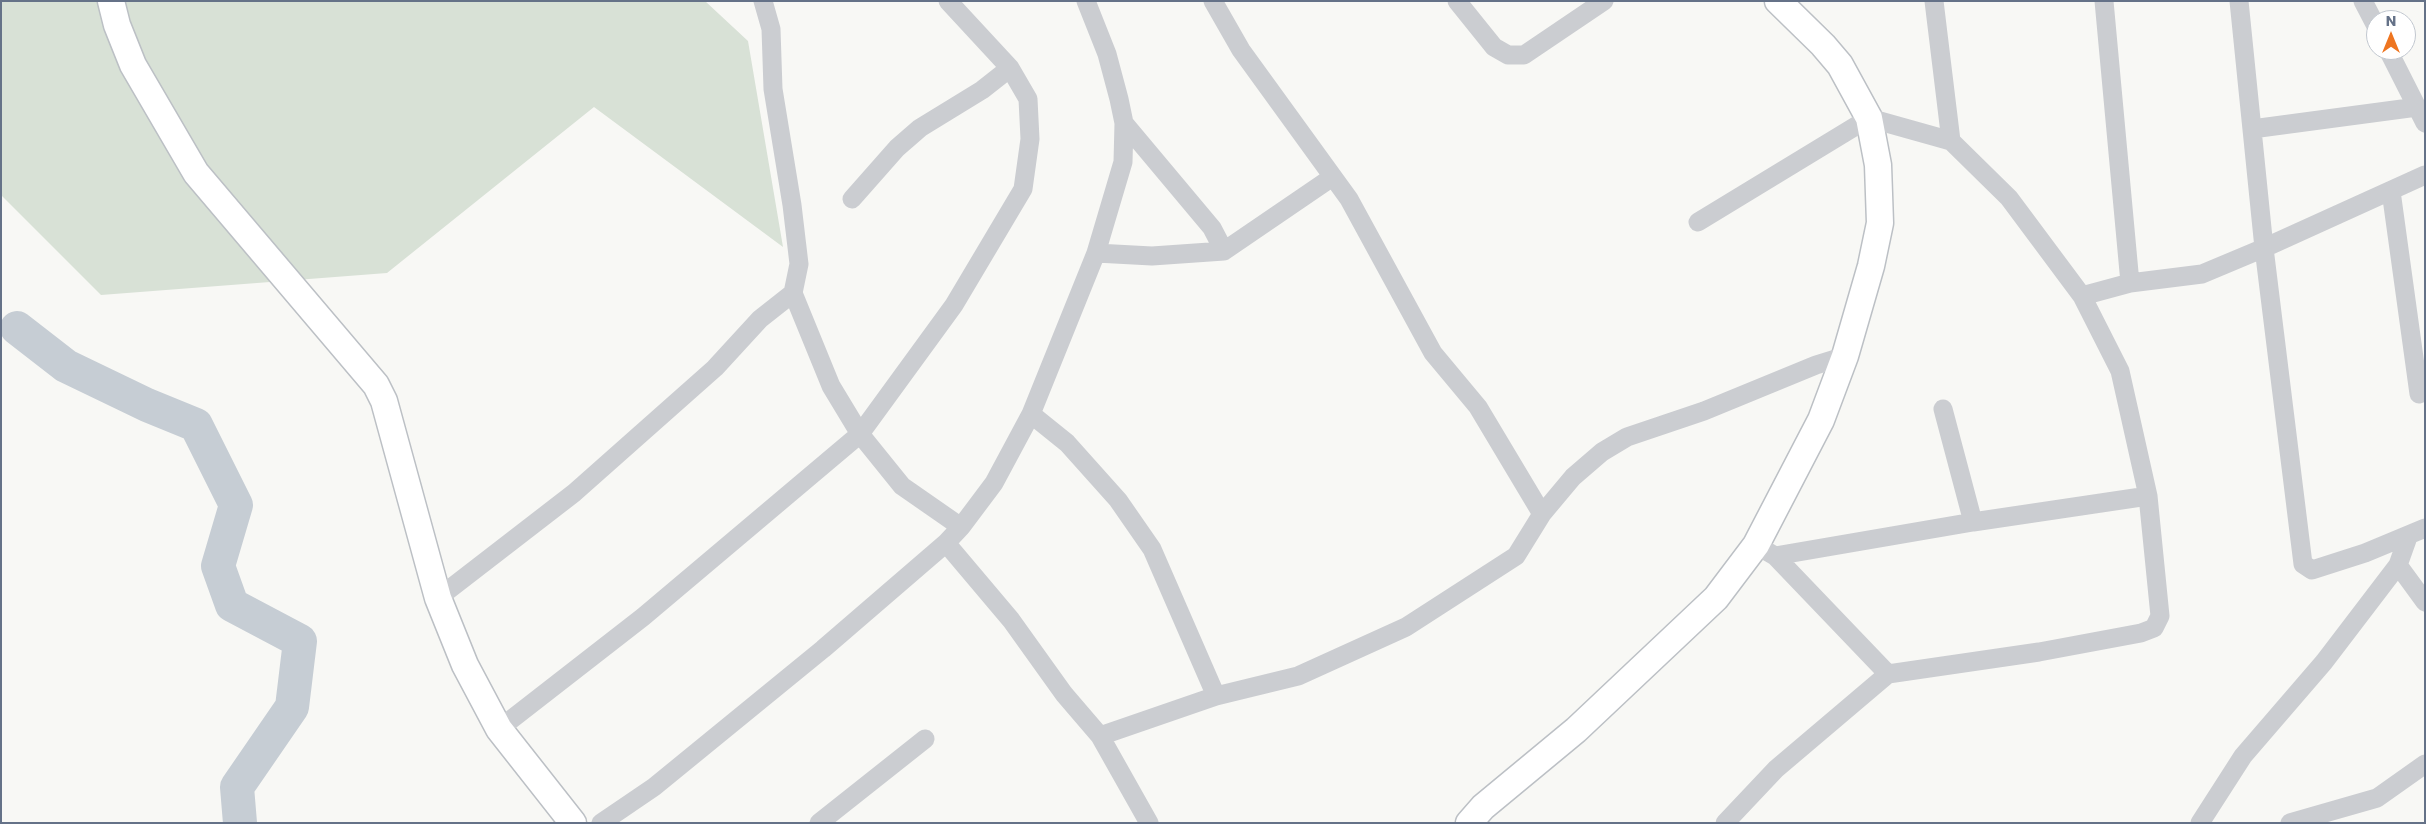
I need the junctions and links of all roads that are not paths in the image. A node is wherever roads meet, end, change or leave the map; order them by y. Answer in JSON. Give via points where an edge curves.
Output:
{"nodes":[{"id":1,"x":111,"y":1,"type":"edge"},
{"id":2,"x":763,"y":1,"type":"edge"},
{"id":3,"x":948,"y":1,"type":"edge"},
{"id":4,"x":1086,"y":1,"type":"edge"},
{"id":5,"x":1457,"y":1,"type":"edge"},
{"id":6,"x":1604,"y":1,"type":"edge"},
{"id":7,"x":1778,"y":1,"type":"edge"},
{"id":8,"x":1934,"y":1,"type":"edge"},
{"id":9,"x":2104,"y":1,"type":"edge"},
{"id":10,"x":2239,"y":1,"type":"edge"},
{"id":11,"x":1216,"y":2,"type":"edge"},
{"id":12,"x":2393,"y":60,"type":"edge"},
{"id":13,"x":1010,"y":68,"type":"junction"},
{"id":14,"x":2421,"y":115,"type":"edge"},
{"id":15,"x":1869,"y":118,"type":"junction"},
{"id":16,"x":1124,"y":123,"type":"junction"},
{"id":17,"x":2252,"y":130,"type":"junction"},
{"id":18,"x":1951,"y":141,"type":"junction"},
{"id":19,"x":2425,"y":175,"type":"edge"},
{"id":20,"x":1331,"y":178,"type":"junction"},
{"id":21,"x":2392,"y":191,"type":"junction"},
{"id":22,"x":852,"y":199,"type":"dead end"},
{"id":23,"x":1698,"y":222,"type":"dead end"},
{"id":24,"x":2264,"y":248,"type":"junction"},
{"id":25,"x":1224,"y":251,"type":"junction"},
{"id":26,"x":1096,"y":253,"type":"junction"},
{"id":27,"x":2130,"y":283,"type":"junction"},
{"id":28,"x":793,"y":293,"type":"junction"},
{"id":29,"x":2082,"y":296,"type":"junction"},
{"id":30,"x":1845,"y":356,"type":"junction"},
{"id":31,"x":2419,"y":394,"type":"dead end"},
{"id":32,"x":1943,"y":409,"type":"dead end"},
{"id":33,"x":1031,"y":414,"type":"junction"},
{"id":34,"x":860,"y":434,"type":"junction"},
{"id":35,"x":2148,"y":496,"type":"junction"},
{"id":36,"x":1542,"y":514,"type":"junction"},
{"id":37,"x":1973,"y":522,"type":"junction"},
{"id":38,"x":961,"y":527,"type":"junction"},
{"id":39,"x":2425,"y":528,"type":"edge"},
{"id":40,"x":2408,"y":537,"type":"junction"},
{"id":41,"x":946,"y":543,"type":"junction"},
{"id":42,"x":1765,"y":550,"type":"junction"},
{"id":43,"x":2398,"y":565,"type":"junction"},
{"id":44,"x":438,"y":598,"type":"junction"},
{"id":45,"x":2425,"y":602,"type":"edge"},
{"id":46,"x":1888,"y":674,"type":"junction"},
{"id":47,"x":1216,"y":696,"type":"junction"},
{"id":48,"x":499,"y":729,"type":"junction"},
{"id":49,"x":1100,"y":736,"type":"junction"},
{"id":50,"x":925,"y":739,"type":"dead end"},
{"id":51,"x":2425,"y":764,"type":"edge"},
{"id":52,"x":573,"y":823,"type":"edge"},
{"id":53,"x":601,"y":823,"type":"edge"},
{"id":54,"x":819,"y":823,"type":"edge"},
{"id":55,"x":1150,"y":823,"type":"edge"},
{"id":56,"x":1469,"y":823,"type":"edge"},
{"id":57,"x":1725,"y":823,"type":"edge"},
{"id":58,"x":2200,"y":823,"type":"edge"},
{"id":59,"x":2290,"y":823,"type":"edge"}],
"edges":[{"from":1,"to":44,"type":"main road","via":[[132,65],[196,173],[376,385],[384,401]]},
{"from":2,"to":28,"type":"street","via":[[771,29],[773,89],[799,264]]},
{"from":3,"to":13,"type":"street"},
{"from":4,"to":16,"type":"street","via":[[1107,54]]},
{"from":5,"to":6,"type":"street","via":[[1494,47],[1508,55],[1524,55]]},
{"from":7,"to":15,"type":"main road","via":[[1840,65]]},
{"from":8,"to":18,"type":"street"},
{"from":9,"to":27,"type":"street"},
{"from":10,"to":17,"type":"street"},
{"from":11,"to":20,"type":"street","via":[[1241,50]]},
{"from":12,"to":14,"type":"street"},
{"from":13,"to":22,"type":"street","via":[[982,90],[920,128],[897,148]]},
{"from":13,"to":34,"type":"street","via":[[1028,99],[1030,139],[1022,189],[954,305]]},
{"from":14,"to":17,"type":"street"},
{"from":15,"to":18,"type":"street"},
{"from":15,"to":23,"type":"street"},
{"from":15,"to":30,"type":"main road","via":[[1878,164],[1880,223]]},
{"from":16,"to":25,"type":"street","via":[[1212,228]]},
{"from":16,"to":26,"type":"street","via":[[1123,162]]},
{"from":17,"to":24,"type":"street"},
{"from":18,"to":29,"type":"street","via":[[2009,198]]},
{"from":19,"to":21,"type":"street"},
{"from":20,"to":25,"type":"street"},
{"from":20,"to":36,"type":"street","via":[[1349,199],[1433,353],[1478,406]]},
{"from":21,"to":24,"type":"street"},
{"from":21,"to":31,"type":"street"},
{"from":24,"to":27,"type":"street","via":[[2202,274]]},
{"from":24,"to":40,"type":"street","via":[[2303,564],[2312,570]]},
{"from":25,"to":26,"type":"street","via":[[1152,256]]},
{"from":26,"to":33,"type":"street"},
{"from":27,"to":29,"type":"street"},
{"from":28,"to":34,"type":"street","via":[[831,386]]},
{"from":28,"to":44,"type":"street","via":[[760,319],[715,368],[574,493]]},
{"from":29,"to":35,"type":"street","via":[[2120,370]]},
{"from":30,"to":36,"type":"street","via":[[1627,437],[1602,452],[1573,477]]},
{"from":30,"to":42,"type":"main road"},
{"from":32,"to":37,"type":"street"},
{"from":33,"to":38,"type":"street","via":[[994,483]]},
{"from":33,"to":47,"type":"street","via":[[1067,443],[1118,500],[1152,550]]},
{"from":34,"to":38,"type":"street","via":[[902,486]]},
{"from":34,"to":48,"type":"street","via":[[643,616]]},
{"from":35,"to":37,"type":"street"},
{"from":35,"to":46,"type":"street","via":[[2160,616],[2154,628],[2039,652]]},
{"from":36,"to":47,"type":"street","via":[[1516,556],[1406,627],[1298,676]]},
{"from":37,"to":42,"type":"street"},
{"from":38,"to":41,"type":"street"},
{"from":39,"to":40,"type":"street"},
{"from":40,"to":43,"type":"street"},
{"from":41,"to":49,"type":"street","via":[[1011,620],[1064,694]]},
{"from":41,"to":53,"type":"street","via":[[654,787]]},
{"from":42,"to":46,"type":"street"},
{"from":42,"to":56,"type":"main road","via":[[1576,730],[1482,808]]},
{"from":43,"to":45,"type":"street"},
{"from":43,"to":58,"type":"street","via":[[2324,662],[2243,756]]},
{"from":44,"to":48,"type":"main road","via":[[465,665]]},
{"from":46,"to":57,"type":"street","via":[[1776,769]]},
{"from":47,"to":49,"type":"street"},
{"from":48,"to":52,"type":"main road"},
{"from":49,"to":55,"type":"street"},
{"from":50,"to":54,"type":"street"},
{"from":51,"to":59,"type":"street","via":[[2377,798]]}]}
